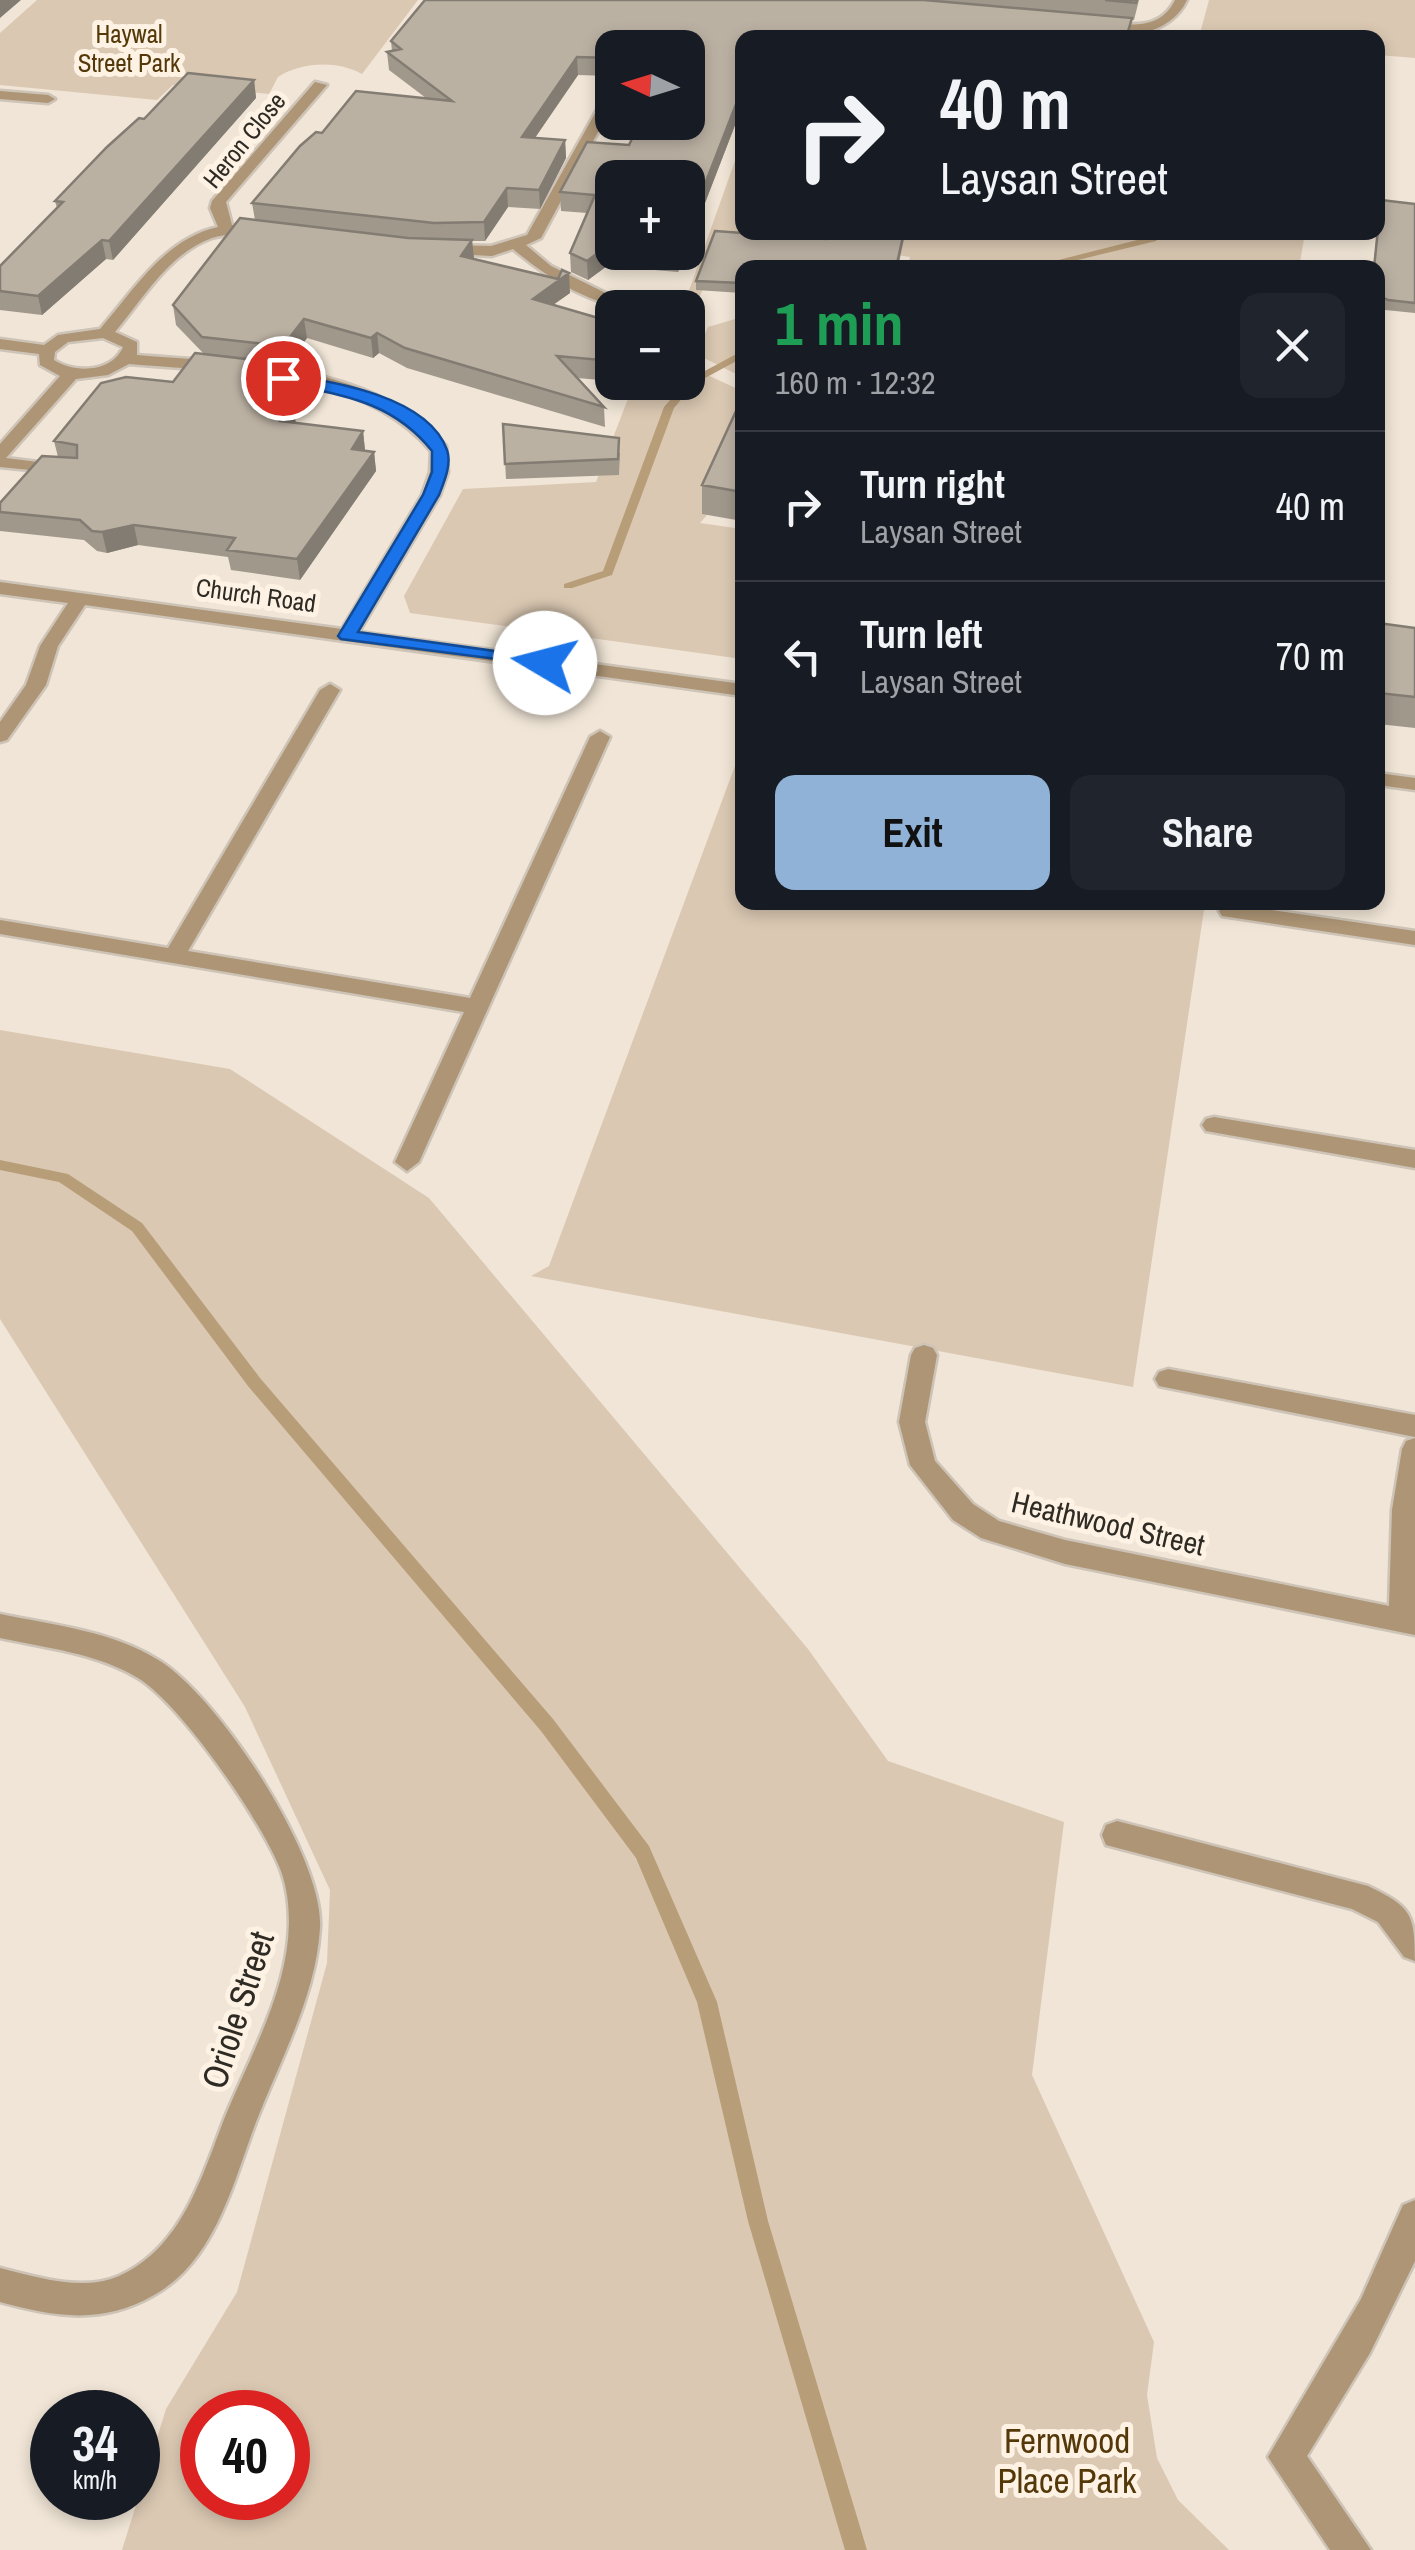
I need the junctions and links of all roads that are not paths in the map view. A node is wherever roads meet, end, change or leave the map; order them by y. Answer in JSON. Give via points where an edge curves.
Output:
{"nodes":[{"id":1,"x":1181,"y":0,"type":"edge"},
{"id":2,"x":1078,"y":24,"type":"edge"},
{"id":3,"x":320,"y":84,"type":"dead end"},
{"id":4,"x":0,"y":95,"type":"edge"},
{"id":5,"x":48,"y":99,"type":"dead end"},
{"id":6,"x":595,"y":126,"type":"edge"},
{"id":7,"x":226,"y":228,"type":"junction"},
{"id":8,"x":283,"y":232,"type":"edge"},
{"id":9,"x":414,"y":246,"type":"edge"},
{"id":10,"x":518,"y":246,"type":"junction"},
{"id":11,"x":595,"y":292,"type":"edge"},
{"id":12,"x":105,"y":332,"type":"junction"},
{"id":13,"x":0,"y":344,"type":"edge"},
{"id":14,"x":46,"y":350,"type":"junction"},
{"id":15,"x":127,"y":359,"type":"junction"},
{"id":16,"x":71,"y":374,"type":"junction"},
{"id":17,"x":0,"y":454,"type":"edge"},
{"id":18,"x":0,"y":462,"type":"edge"},
{"id":19,"x":74,"y":471,"type":"edge"},
{"id":20,"x":0,"y":588,"type":"edge"},
{"id":21,"x":80,"y":598,"type":"junction"},
{"id":22,"x":347,"y":636,"type":"junction"},
{"id":23,"x":735,"y":689,"type":"edge"},
{"id":24,"x":330,"y":690,"type":"dead end"},
{"id":25,"x":0,"y":736,"type":"edge"},
{"id":26,"x":600,"y":737,"type":"dead end"},
{"id":27,"x":1385,"y":780,"type":"edge"},
{"id":28,"x":1415,"y":784,"type":"edge"},
{"id":29,"x":1230,"y":911,"type":"dead end"},
{"id":30,"x":0,"y":927,"type":"edge"},
{"id":31,"x":1415,"y":938,"type":"edge"},
{"id":32,"x":174,"y":954,"type":"junction"},
{"id":33,"x":478,"y":1007,"type":"junction"},
{"id":34,"x":1214,"y":1125,"type":"dead end"},
{"id":35,"x":1415,"y":1159,"type":"edge"},
{"id":36,"x":407,"y":1162,"type":"dead end"},
{"id":37,"x":924,"y":1355,"type":"dead end"},
{"id":38,"x":1168,"y":1380,"type":"dead end"},
{"id":39,"x":1415,"y":1426,"type":"edge"},
{"id":40,"x":1415,"y":1449,"type":"edge"},
{"id":41,"x":1409,"y":1621,"type":"edge"},
{"id":42,"x":0,"y":1626,"type":"edge"},
{"id":43,"x":1117,"y":1834,"type":"dead end"},
{"id":44,"x":1415,"y":1946,"type":"edge"},
{"id":45,"x":1415,"y":2217,"type":"edge"},
{"id":46,"x":0,"y":2285,"type":"edge"},
{"id":47,"x":1352,"y":2550,"type":"edge"}],
"edges":[{"from":1,"to":2,"type":"street","via":[[1174,18],[1157,26]]},
{"from":3,"to":7,"type":"street","name":"Heron Close","via":[[220,200]]},
{"from":4,"to":5,"type":"street"},
{"from":6,"to":10,"type":"street","via":[[538,232]]},
{"from":7,"to":8,"type":"street"},
{"from":7,"to":12,"type":"street","via":[[185,243]]},
{"from":9,"to":10,"type":"street","via":[[482,252]]},
{"from":10,"to":11,"type":"street","via":[[546,269]]},
{"from":12,"to":14,"type":"street","via":[[77,334]]},
{"from":12,"to":15,"type":"street","via":[[131,346]]},
{"from":13,"to":14,"type":"street"},
{"from":14,"to":16,"type":"street","via":[[46,362]]},
{"from":15,"to":16,"type":"street","via":[[97,373]]},
{"from":15,"to":22,"type":"street","via":[[332,386],[382,401],[419,424],[440,450],[431,495]]},
{"from":16,"to":17,"type":"street"},
{"from":18,"to":19,"type":"street"},
{"from":20,"to":21,"type":"street","name":"Church Road"},
{"from":21,"to":22,"type":"street","name":"Church Road"},
{"from":21,"to":25,"type":"street","via":[[49,646],[36,686]]},
{"from":22,"to":23,"type":"street","name":"Church Road"},
{"from":24,"to":32,"type":"street"},
{"from":26,"to":33,"type":"street"},
{"from":27,"to":28,"type":"street"},
{"from":29,"to":31,"type":"street"},
{"from":30,"to":32,"type":"street"},
{"from":32,"to":33,"type":"street"},
{"from":33,"to":36,"type":"street"},
{"from":34,"to":35,"type":"street"},
{"from":37,"to":41,"type":"street","name":"Heathwood Street","via":[[912,1422],[923,1465],[963,1512],[991,1530],[1066,1552]]},
{"from":38,"to":39,"type":"street"},
{"from":40,"to":41,"type":"street","via":[[1407,1496]]},
{"from":42,"to":46,"type":"street","name":"Oriole Street","via":[[110,1652],[174,1688],[289,1854],[304,1931],[291,1986],[210,2201],[183,2248],[144,2281],[94,2300]]},
{"from":43,"to":44,"type":"street","via":[[1358,1896],[1388,1912]]},
{"from":45,"to":47,"type":"street","via":[[1356,2345],[1286,2457]]}]}
